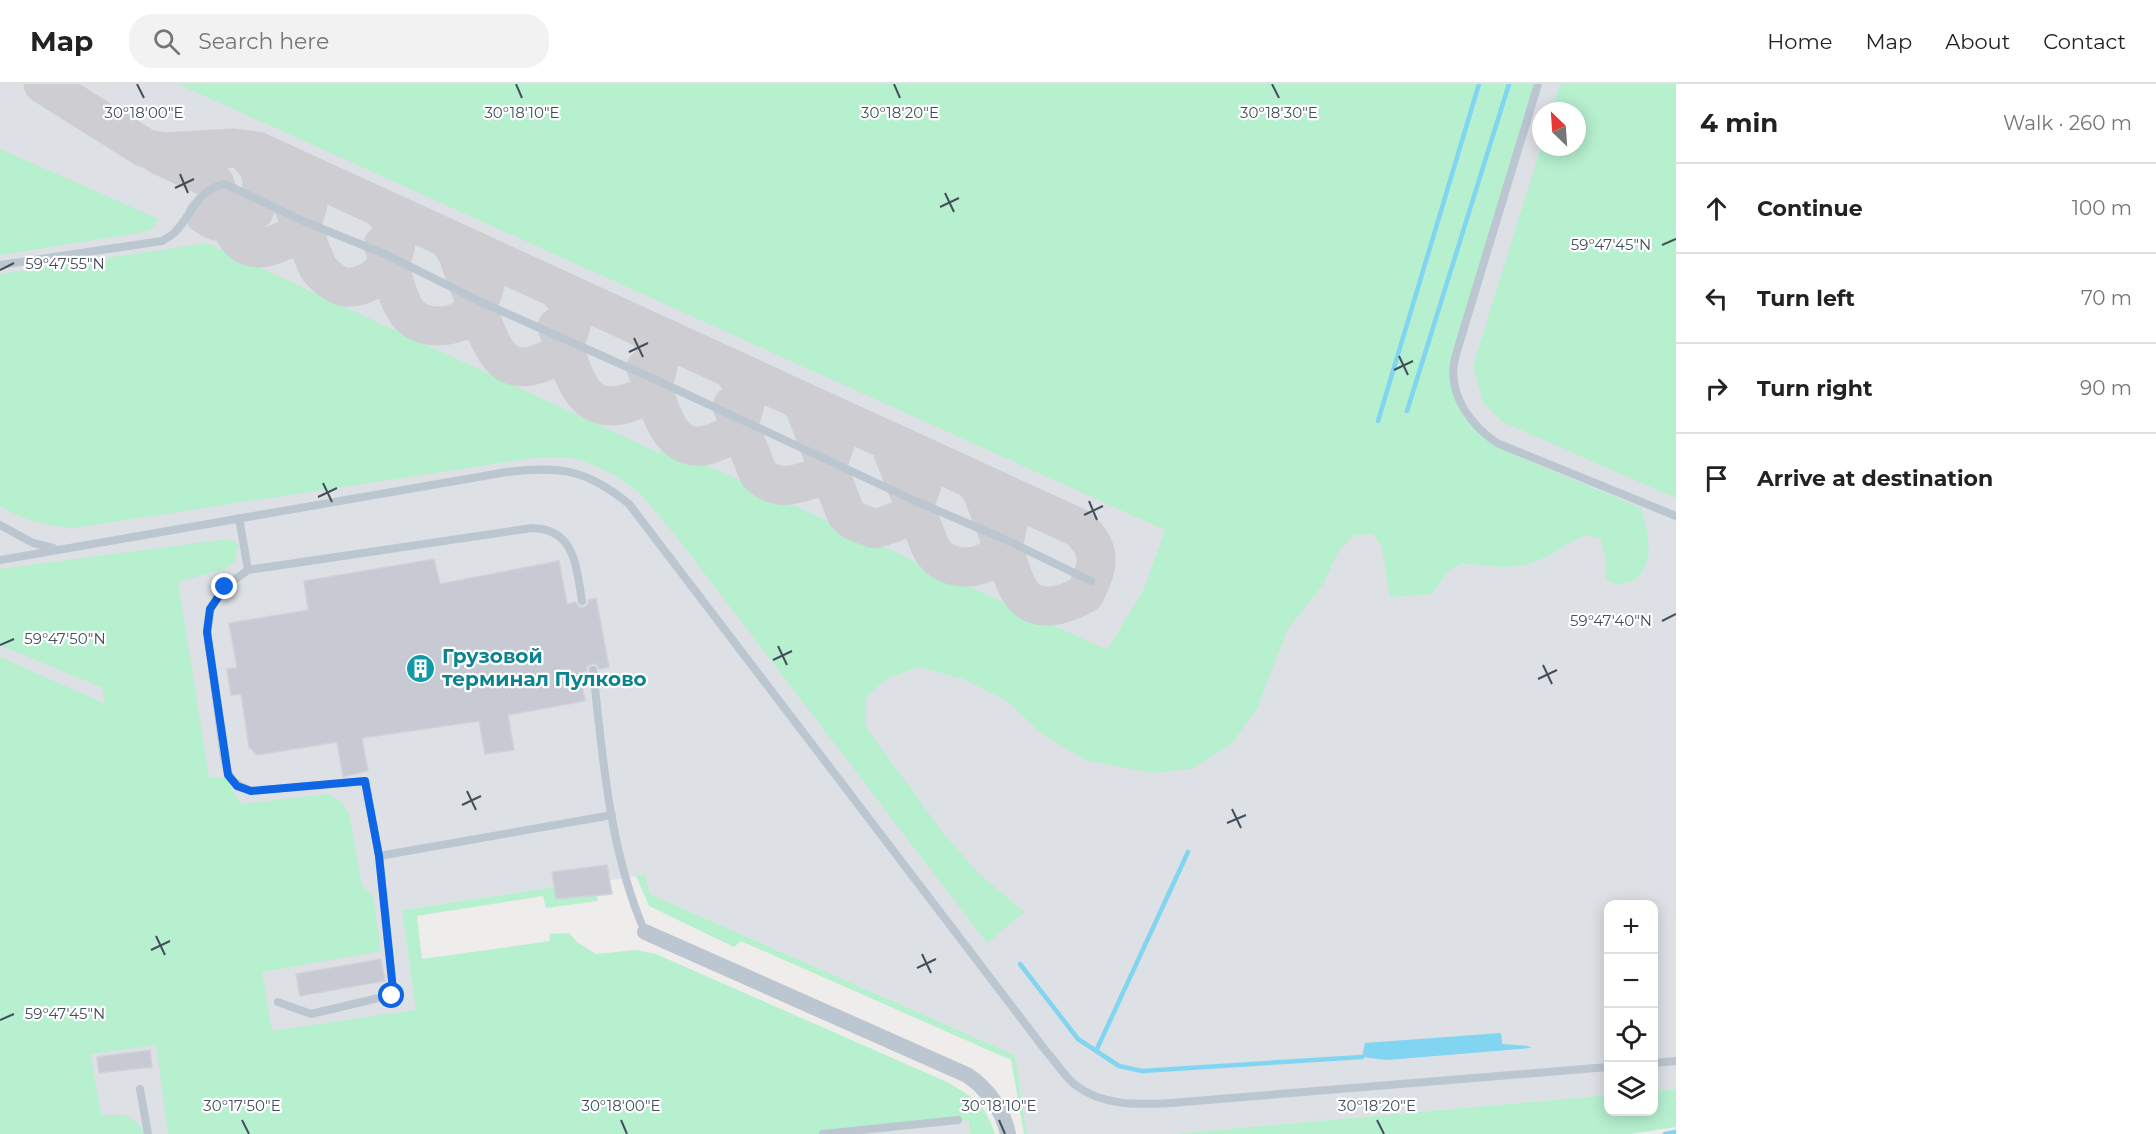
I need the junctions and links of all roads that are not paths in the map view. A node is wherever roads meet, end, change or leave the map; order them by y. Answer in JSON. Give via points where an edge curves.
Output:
{"nodes":[{"id":1,"x":1538,"y":84,"type":"edge"},
{"id":2,"x":0,"y":265,"type":"edge"},
{"id":3,"x":1676,"y":516,"type":"edge"},
{"id":4,"x":239,"y":518,"type":"junction"},
{"id":5,"x":0,"y":525,"type":"edge"},
{"id":6,"x":59,"y":550,"type":"junction"},
{"id":7,"x":0,"y":560,"type":"edge"},
{"id":8,"x":248,"y":570,"type":"junction"},
{"id":9,"x":1090,"y":581,"type":"dead end"},
{"id":10,"x":582,"y":601,"type":"dead end"},
{"id":11,"x":594,"y":670,"type":"dead end"},
{"id":12,"x":612,"y":815,"type":"junction"},
{"id":13,"x":379,"y":856,"type":"junction"},
{"id":14,"x":645,"y":932,"type":"joint"},
{"id":15,"x":278,"y":1002,"type":"dead end"},
{"id":16,"x":1676,"y":1061,"type":"edge"},
{"id":17,"x":1658,"y":1063,"type":"edge"},
{"id":18,"x":1604,"y":1067,"type":"edge"},
{"id":19,"x":140,"y":1089,"type":"dead end"},
{"id":20,"x":958,"y":1120,"type":"dead end"},
{"id":21,"x":148,"y":1134,"type":"edge"},
{"id":22,"x":823,"y":1134,"type":"edge"},
{"id":23,"x":1008,"y":1134,"type":"edge"}],
"edges":[{"from":1,"to":3,"type":"lane","via":[[1453,366],[1455,387],[1470,419],[1497,443]]},
{"from":2,"to":9,"type":"lane","via":[[162,241],[174,233],[203,193],[225,184],[387,255],[479,301]]},
{"from":4,"to":6,"type":"lane"},
{"from":4,"to":8,"type":"lane"},
{"from":4,"to":18,"type":"lane","via":[[534,469],[565,470],[589,476],[609,487],[629,504],[1046,1051],[1073,1083],[1095,1097],[1162,1104]]},
{"from":5,"to":6,"type":"lane","via":[[33,543]]},
{"from":6,"to":7,"type":"lane"},
{"from":8,"to":10,"type":"lane","via":[[543,528],[558,533],[570,547]]},
{"from":8,"to":13,"type":"lane","via":[[225,587],[210,609],[207,632],[228,775],[237,786],[251,791],[365,781]]},
{"from":11,"to":12,"type":"lane"},
{"from":12,"to":13,"type":"lane"},
{"from":12,"to":14,"type":"lane","via":[[631,900]]},
{"from":13,"to":15,"type":"lane","via":[[392,996],[311,1014]]},
{"from":14,"to":23,"type":"street","via":[[967,1075],[981,1084],[994,1102]]},
{"from":16,"to":17,"type":"lane"},
{"from":19,"to":21,"type":"lane"},
{"from":20,"to":22,"type":"lane"}]}
